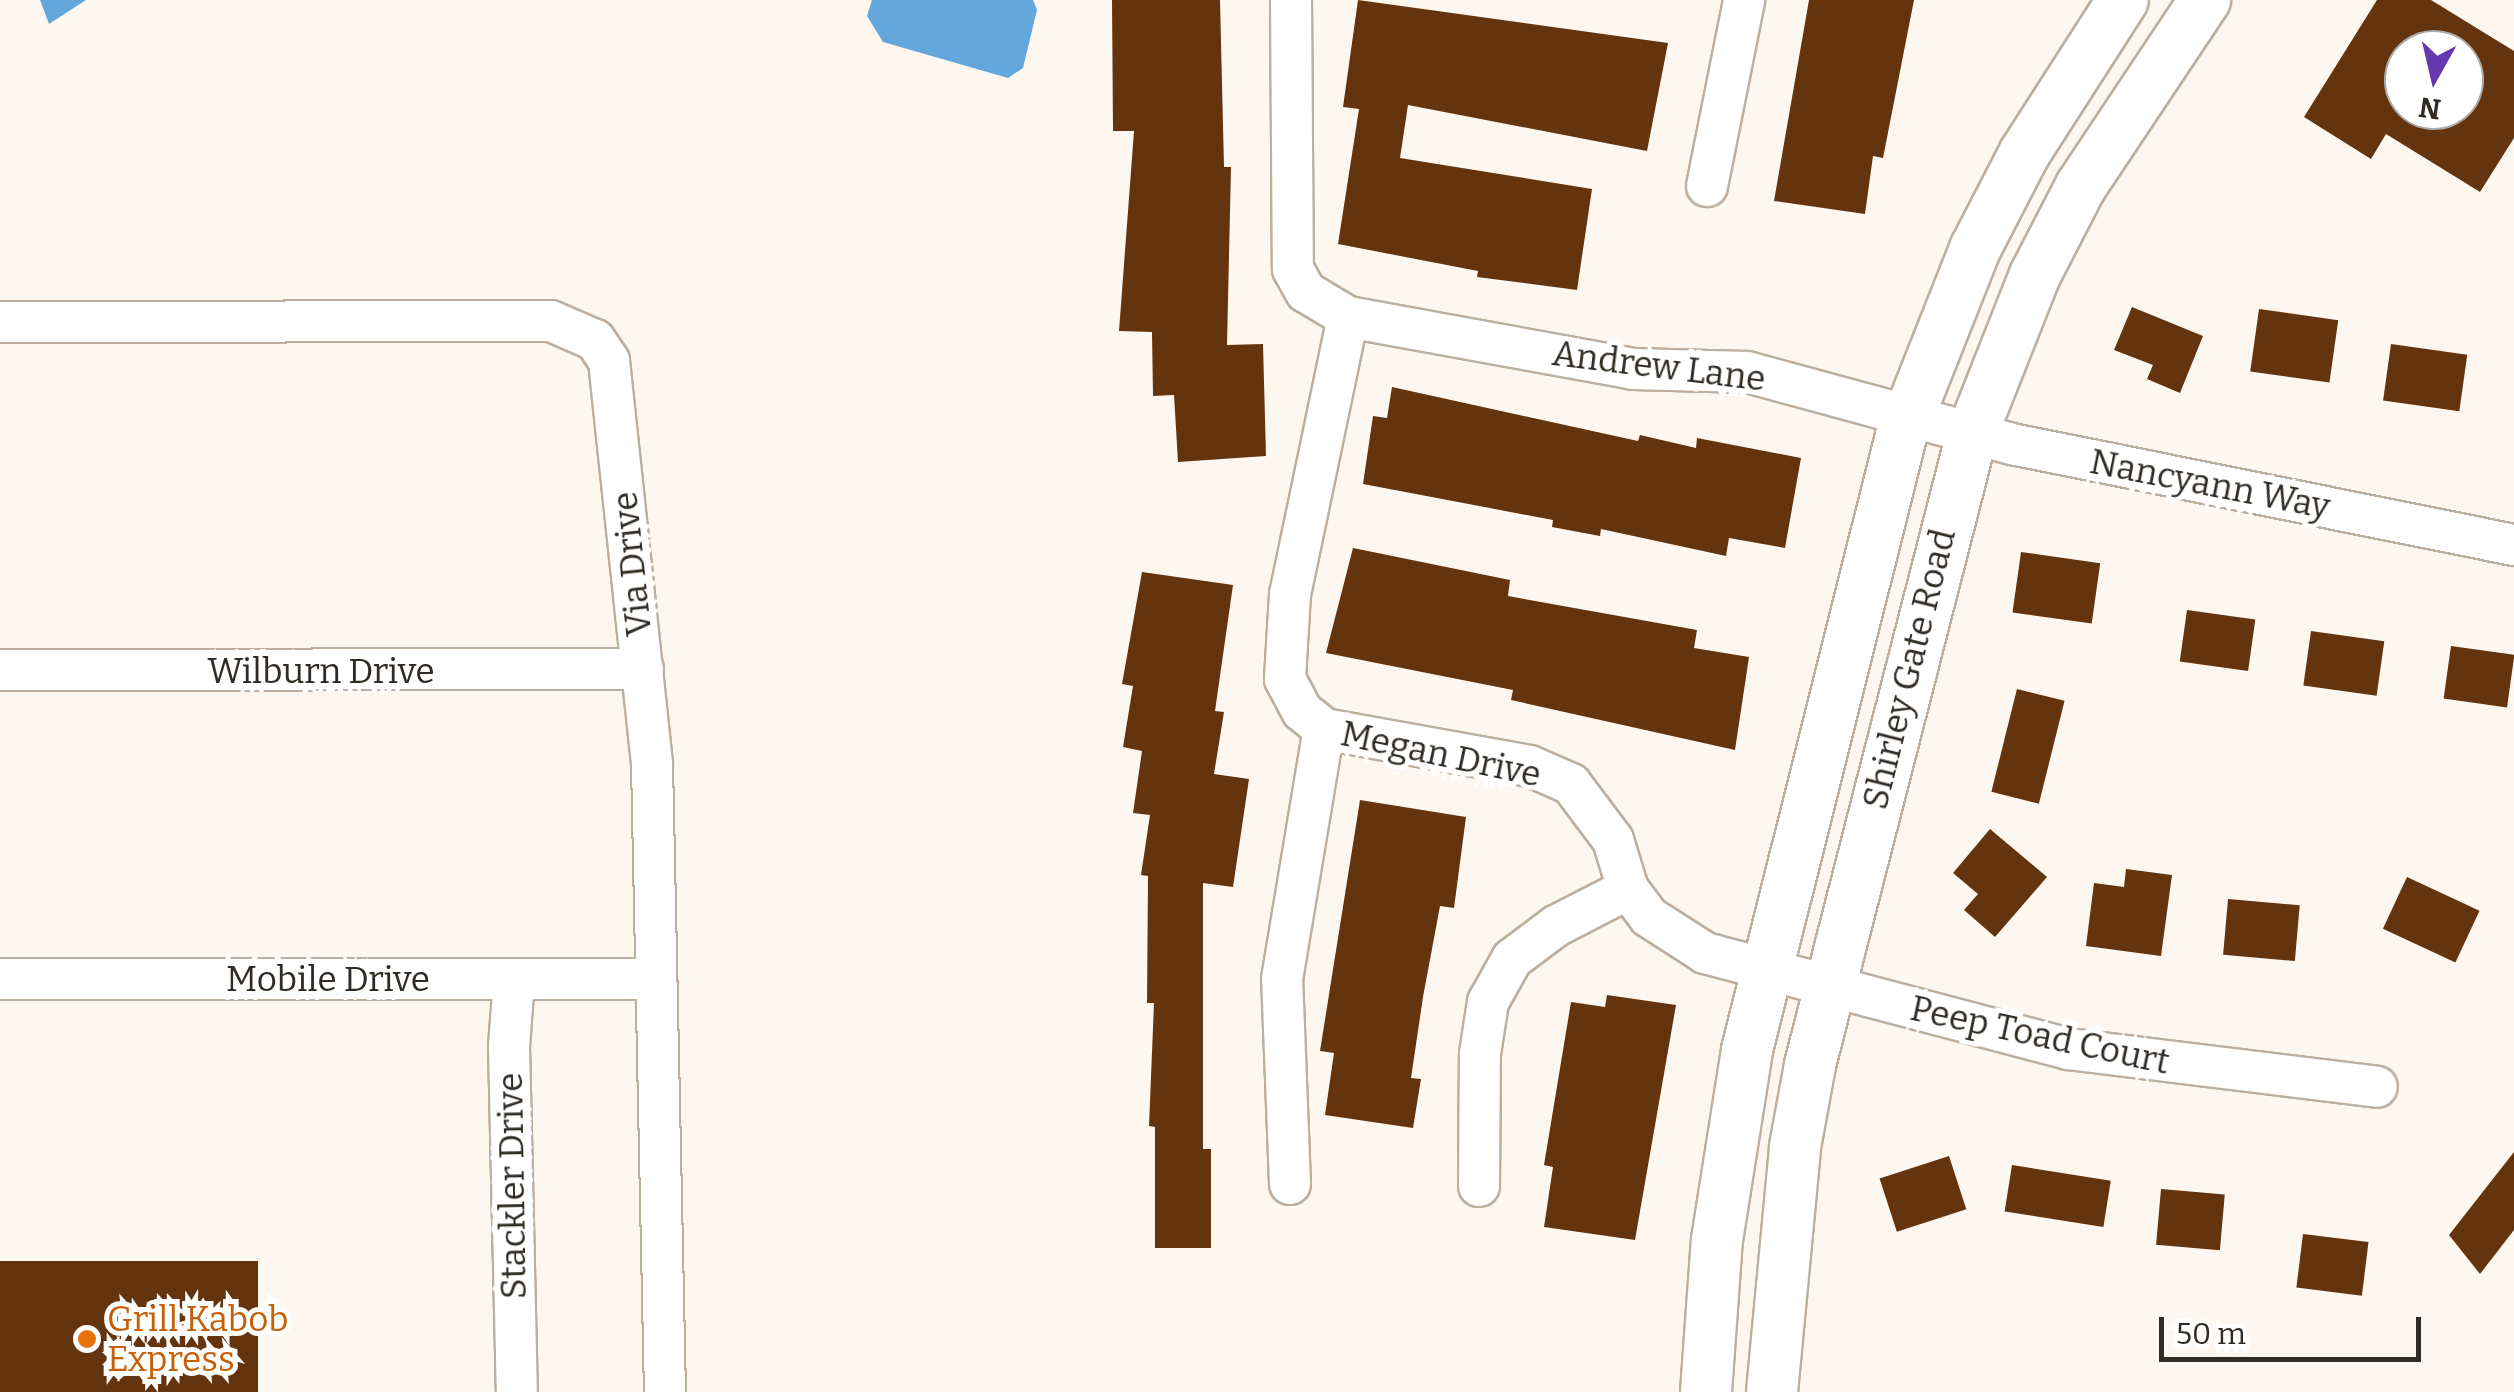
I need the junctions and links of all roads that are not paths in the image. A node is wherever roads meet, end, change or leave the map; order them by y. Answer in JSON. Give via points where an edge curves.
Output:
{"nodes":[{"id":1,"x":1290,"y":0,"type":"edge"},
{"id":2,"x":2123,"y":0,"type":"edge"},
{"id":3,"x":2205,"y":0,"type":"edge"},
{"id":4,"x":1738,"y":1,"type":"edge"},
{"id":5,"x":1706,"y":186,"type":"dead end"},
{"id":6,"x":1348,"y":317,"type":"junction"},
{"id":7,"x":0,"y":322,"type":"edge"},
{"id":8,"x":1908,"y":417,"type":"junction"},
{"id":9,"x":1972,"y":434,"type":"junction"},
{"id":10,"x":2514,"y":545,"type":"edge"},
{"id":11,"x":643,"y":669,"type":"junction"},
{"id":12,"x":0,"y":670,"type":"edge"},
{"id":13,"x":1324,"y":729,"type":"junction"},
{"id":14,"x":1628,"y":889,"type":"junction"},
{"id":15,"x":1765,"y":973,"type":"junction"},
{"id":16,"x":0,"y":979,"type":"edge"},
{"id":17,"x":655,"y":979,"type":"junction"},
{"id":18,"x":514,"y":980,"type":"junction"},
{"id":19,"x":1830,"y":990,"type":"junction"},
{"id":20,"x":2377,"y":1086,"type":"dead end"},
{"id":21,"x":1290,"y":1184,"type":"dead end"},
{"id":22,"x":1479,"y":1186,"type":"dead end"},
{"id":23,"x":517,"y":1392,"type":"edge"},
{"id":24,"x":665,"y":1392,"type":"edge"},
{"id":25,"x":1706,"y":1392,"type":"edge"},
{"id":26,"x":1772,"y":1392,"type":"edge"}],
"edges":[{"from":1,"to":6,"type":"street","name":"Andrew Lane","via":[[1294,268],[1306,292]]},
{"from":2,"to":8,"type":"main road","name":"Shirley Gate Road","via":[[2024,154],[1976,247]]},
{"from":3,"to":9,"type":"main road","name":"Shirley Gate Road","via":[[2081,186],[2036,275]]},
{"from":4,"to":5,"type":"street"},
{"from":6,"to":8,"type":"street","name":"Andrew Lane","via":[[1633,370],[1747,372]]},
{"from":6,"to":13,"type":"street","via":[[1288,628],[1285,679],[1302,711]]},
{"from":7,"to":11,"type":"street","name":"Via Drive","via":[[550,320],[575,326],[595,340],[614,380]]},
{"from":8,"to":9,"type":"street","name":"Nancyann Way"},
{"from":8,"to":15,"type":"main road","name":"Shirley Gate Road"},
{"from":9,"to":10,"type":"street","name":"Nancyann Way"},
{"from":9,"to":19,"type":"main road","name":"Shirley Gate Road"},
{"from":11,"to":12,"type":"street","name":"Wilburn Drive"},
{"from":11,"to":17,"type":"street","name":"Via Drive","via":[[652,763]]},
{"from":13,"to":14,"type":"street","name":"Megan Drive","via":[[1530,766],[1571,784],[1613,840]]},
{"from":13,"to":21,"type":"street","via":[[1282,979]]},
{"from":14,"to":15,"type":"street","name":"Megan Drive","via":[[1671,935]]},
{"from":14,"to":22,"type":"street","via":[[1556,926],[1512,959],[1488,1002],[1480,1054]]},
{"from":15,"to":19,"type":"street","name":"Peep Toad Court"},
{"from":15,"to":25,"type":"main road","name":"Shirley Gate Road","via":[[1731,1137]]},
{"from":16,"to":18,"type":"street","name":"Mobile Drive"},
{"from":17,"to":18,"type":"street","name":"Mobile Drive"},
{"from":17,"to":24,"type":"street","name":"Via Drive"},
{"from":18,"to":23,"type":"street","name":"Stackler Drive","via":[[509,1046]]},
{"from":19,"to":20,"type":"street","name":"Peep Toad Court","via":[[2069,1049]]},
{"from":19,"to":26,"type":"main road","name":"Shirley Gate Road","via":[[1795,1147]]}]}
